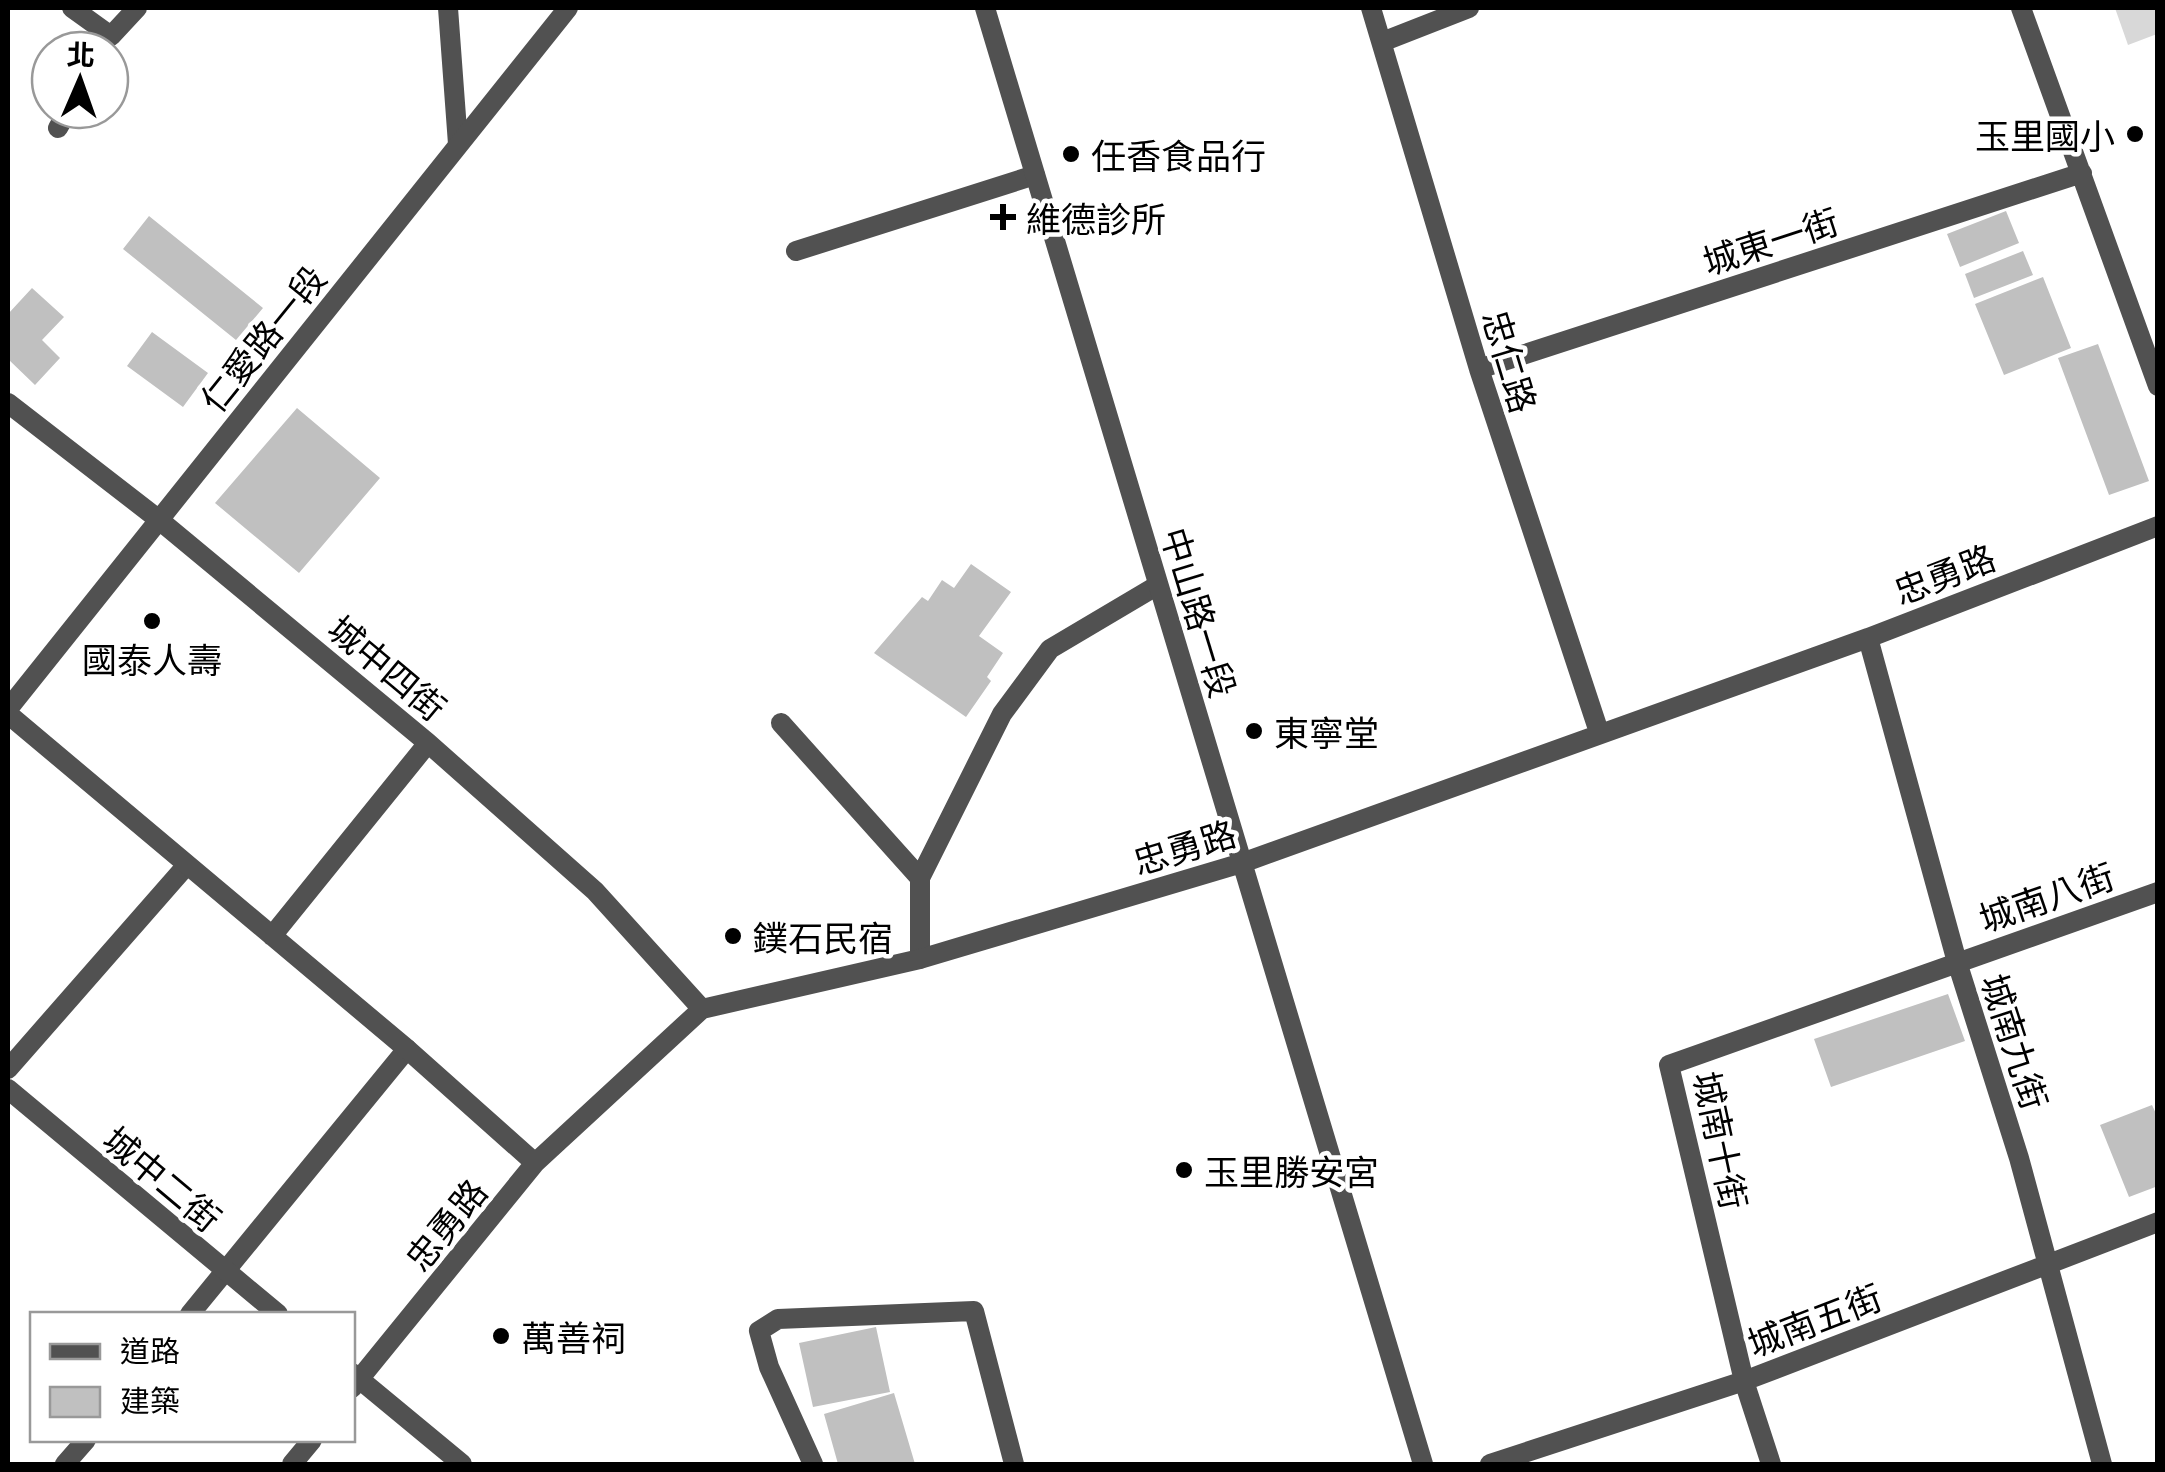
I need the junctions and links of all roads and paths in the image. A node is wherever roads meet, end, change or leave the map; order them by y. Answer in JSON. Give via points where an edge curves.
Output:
{"nodes":[{"id":1,"x":72,"y":8,"type":"edge"},
{"id":2,"x":137,"y":8,"type":"edge"},
{"id":3,"x":448,"y":8,"type":"edge"},
{"id":4,"x":568,"y":8,"type":"edge"},
{"id":5,"x":985,"y":8,"type":"edge"},
{"id":6,"x":1370,"y":8,"type":"edge"},
{"id":7,"x":1469,"y":8,"type":"edge"},
{"id":8,"x":2021,"y":8,"type":"edge"},
{"id":9,"x":94,"y":30,"type":"edge"},
{"id":10,"x":118,"y":30,"type":"edge"},
{"id":11,"x":1382,"y":42,"type":"junction"},
{"id":12,"x":458,"y":144,"type":"junction"},
{"id":13,"x":2082,"y":173,"type":"junction"},
{"id":14,"x":1035,"y":176,"type":"junction"},
{"id":15,"x":796,"y":251,"type":"dead end"},
{"id":16,"x":1479,"y":369,"type":"junction"},
{"id":17,"x":2158,"y":386,"type":"edge"},
{"id":18,"x":8,"y":403,"type":"edge"},
{"id":19,"x":158,"y":520,"type":"junction"},
{"id":20,"x":2158,"y":526,"type":"edge"},
{"id":21,"x":1158,"y":584,"type":"junction"},
{"id":22,"x":1868,"y":638,"type":"junction"},
{"id":23,"x":8,"y":711,"type":"edge"},
{"id":24,"x":780,"y":724,"type":"dead end"},
{"id":25,"x":1599,"y":732,"type":"junction"},
{"id":26,"x":428,"y":743,"type":"junction"},
{"id":27,"x":1242,"y":862,"type":"junction"},
{"id":28,"x":186,"y":866,"type":"junction"},
{"id":29,"x":920,"y":878,"type":"junction"},
{"id":30,"x":2158,"y":892,"type":"edge"},
{"id":31,"x":272,"y":936,"type":"junction"},
{"id":32,"x":920,"y":959,"type":"junction"},
{"id":33,"x":1957,"y":962,"type":"junction"},
{"id":34,"x":702,"y":1008,"type":"junction"},
{"id":35,"x":407,"y":1049,"type":"junction"},
{"id":36,"x":8,"y":1069,"type":"edge"},
{"id":37,"x":8,"y":1090,"type":"edge"},
{"id":38,"x":536,"y":1164,"type":"junction"},
{"id":39,"x":2158,"y":1222,"type":"edge"},
{"id":40,"x":2045,"y":1265,"type":"junction"},
{"id":41,"x":224,"y":1273,"type":"junction"},
{"id":42,"x":192,"y":1312,"type":"edge"},
{"id":43,"x":275,"y":1312,"type":"edge"},
{"id":44,"x":355,"y":1380,"type":"edge"},
{"id":45,"x":1744,"y":1380,"type":"junction"},
{"id":46,"x":84,"y":1442,"type":"edge"},
{"id":47,"x":310,"y":1442,"type":"edge"},
{"id":48,"x":65,"y":1464,"type":"edge"},
{"id":49,"x":292,"y":1464,"type":"edge"},
{"id":50,"x":462,"y":1464,"type":"edge"},
{"id":51,"x":814,"y":1464,"type":"edge"},
{"id":52,"x":1014,"y":1464,"type":"edge"},
{"id":53,"x":1423,"y":1464,"type":"edge"},
{"id":54,"x":1490,"y":1464,"type":"edge"},
{"id":55,"x":1772,"y":1464,"type":"edge"},
{"id":56,"x":2102,"y":1464,"type":"edge"}],
"edges":[{"from":1,"to":9,"type":"street"},
{"from":2,"to":10,"type":"street"},
{"from":3,"to":12,"type":"street"},
{"from":4,"to":12,"type":"street","name":"仁愛路一段"},
{"from":5,"to":14,"type":"street","name":"中山路一段"},
{"from":6,"to":11,"type":"street","name":"忠仁路"},
{"from":7,"to":11,"type":"street"},
{"from":8,"to":13,"type":"street"},
{"from":11,"to":16,"type":"street","name":"忠仁路"},
{"from":12,"to":19,"type":"street","name":"仁愛路一段"},
{"from":13,"to":16,"type":"street","name":"城東一街"},
{"from":13,"to":17,"type":"street"},
{"from":14,"to":15,"type":"street"},
{"from":14,"to":21,"type":"street","name":"中山路一段"},
{"from":16,"to":25,"type":"street","name":"忠仁路"},
{"from":18,"to":19,"type":"street","name":"城中四街"},
{"from":19,"to":23,"type":"street","name":"仁愛路一段"},
{"from":19,"to":26,"type":"street","name":"城中四街"},
{"from":20,"to":22,"type":"street","name":"忠勇路"},
{"from":21,"to":27,"type":"street","name":"中山路一段"},
{"from":21,"to":29,"type":"street","via":[[1050,650],[1002,714]]},
{"from":22,"to":25,"type":"street","name":"忠勇路"},
{"from":22,"to":33,"type":"street","name":"城南九街"},
{"from":23,"to":28,"type":"street"},
{"from":24,"to":29,"type":"street"},
{"from":25,"to":27,"type":"street","name":"忠勇路"},
{"from":26,"to":31,"type":"street"},
{"from":26,"to":34,"type":"street","name":"城中四街","via":[[595,891]]},
{"from":27,"to":32,"type":"street","name":"忠勇路"},
{"from":27,"to":53,"type":"street","name":"中山路一段"},
{"from":28,"to":31,"type":"street"},
{"from":28,"to":36,"type":"street"},
{"from":29,"to":32,"type":"street"},
{"from":30,"to":33,"type":"street","name":"城南八街"},
{"from":31,"to":35,"type":"street"},
{"from":32,"to":34,"type":"street","name":"忠勇路"},
{"from":33,"to":40,"type":"street","name":"城南九街"},
{"from":33,"to":45,"type":"street","name":"城南十街","via":[[1669,1064]]},
{"from":34,"to":38,"type":"street","name":"忠勇路"},
{"from":35,"to":38,"type":"street"},
{"from":35,"to":41,"type":"street"},
{"from":37,"to":41,"type":"street","name":"城中二街"},
{"from":38,"to":44,"type":"street","name":"忠勇路"},
{"from":39,"to":40,"type":"street","name":"城南五街"},
{"from":40,"to":45,"type":"street","name":"城南五街"},
{"from":40,"to":56,"type":"street","name":"城南九街"},
{"from":41,"to":42,"type":"street"},
{"from":41,"to":43,"type":"street","name":"城中二街"},
{"from":44,"to":50,"type":"street"},
{"from":45,"to":54,"type":"street","name":"城南五街"},
{"from":45,"to":55,"type":"street","name":"城南十街"},
{"from":46,"to":48,"type":"street"},
{"from":47,"to":49,"type":"street"},
{"from":51,"to":52,"type":"street","via":[[769,1367],[760,1331],[778,1319],[974,1311]]}]}
